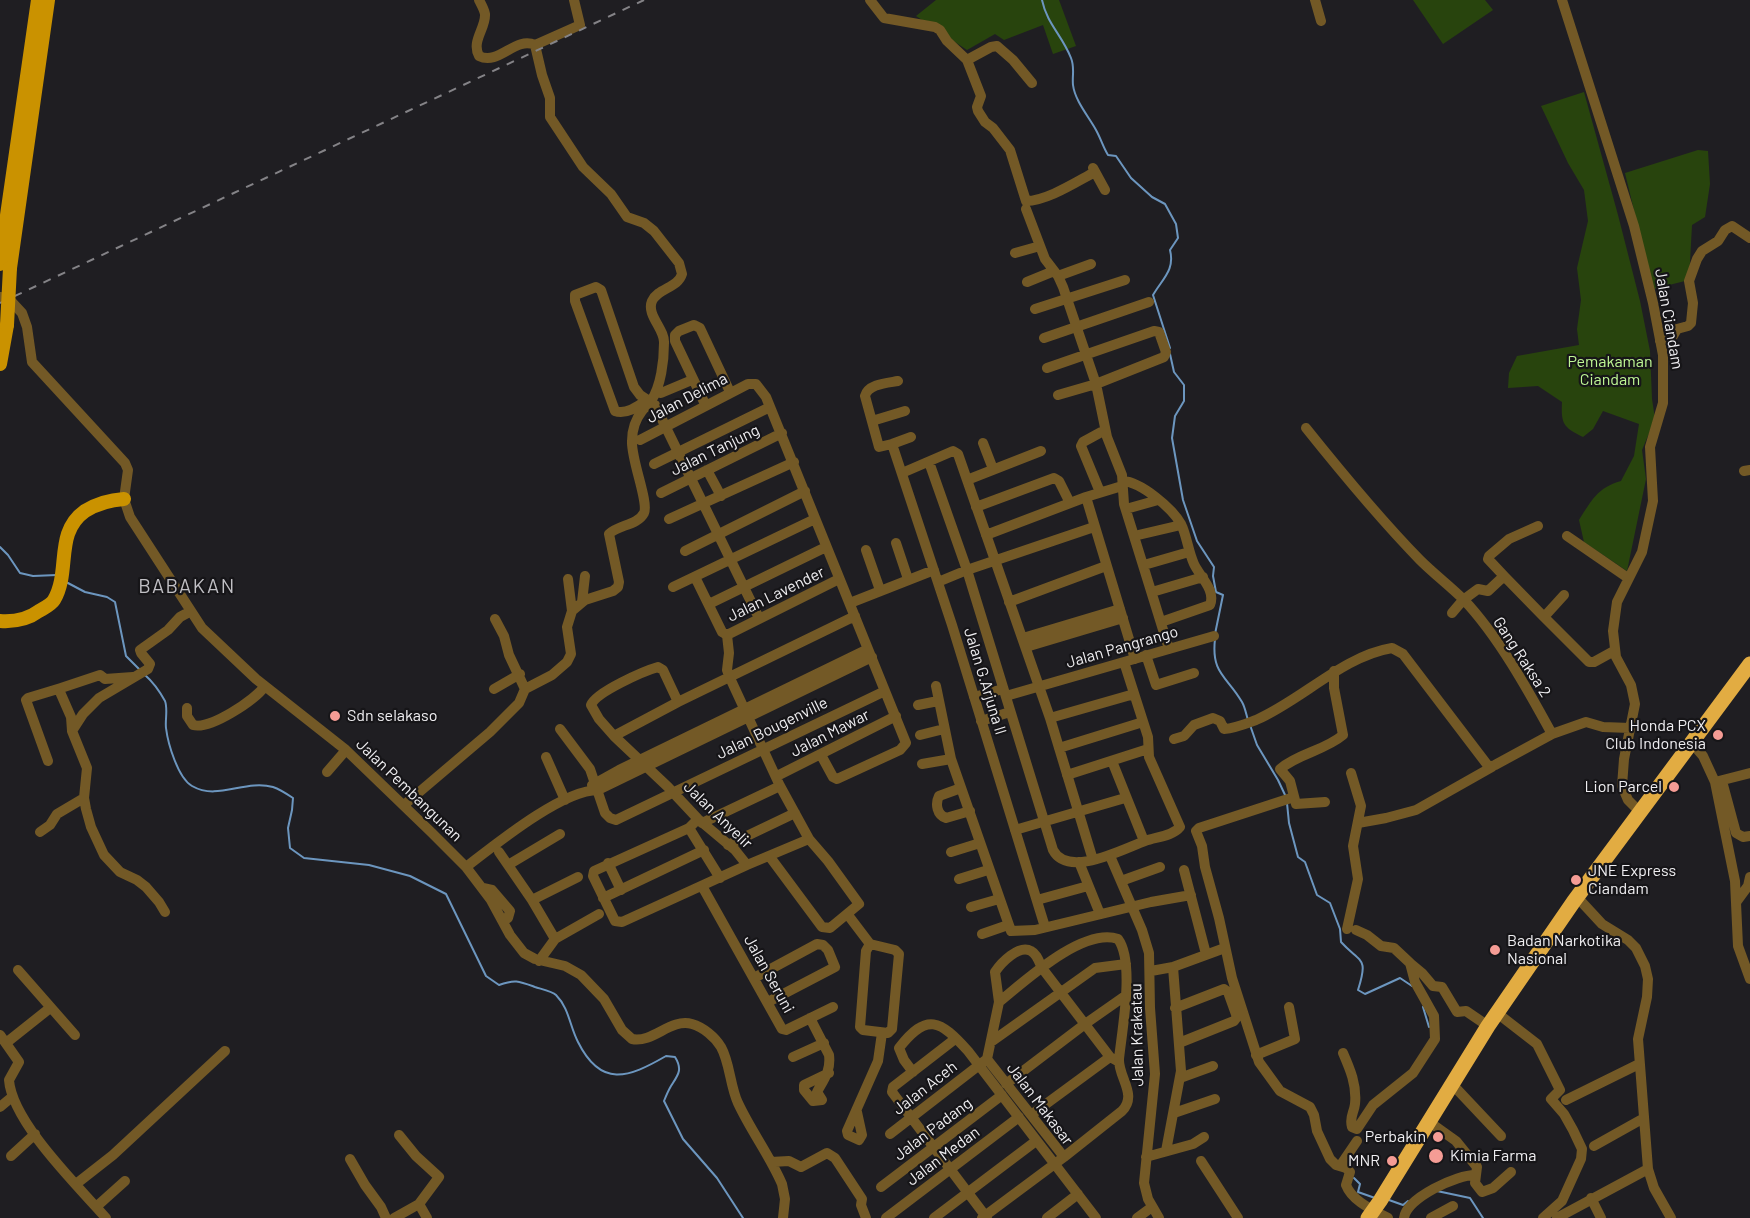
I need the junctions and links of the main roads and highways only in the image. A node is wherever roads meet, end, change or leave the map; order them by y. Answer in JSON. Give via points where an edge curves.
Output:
{"nodes":[{"id":1,"x":38,"y":0,"type":"edge"},
{"id":2,"x":48,"y":0,"type":"edge"},
{"id":3,"x":5,"y":266,"type":"edge"},
{"id":4,"x":0,"y":364,"type":"edge"},
{"id":5,"x":124,"y":500,"type":"road end"},
{"id":6,"x":1,"y":621,"type":"edge"},
{"id":7,"x":1750,"y":664,"type":"edge"},
{"id":8,"x":1371,"y":1214,"type":"edge"}],
"edges":[{"from":1,"to":3,"type":"main road"},
{"from":2,"to":3,"type":"main road"},
{"from":3,"to":4,"type":"main road","bridge":true,"via":[[7,325]]},
{"from":5,"to":6,"type":"main road","via":[[108,500],[78,516],[65,540],[61,580],[53,601],[18,622]]},
{"from":7,"to":8,"type":"highway","via":[[1577,897],[1488,1026]]}]}
